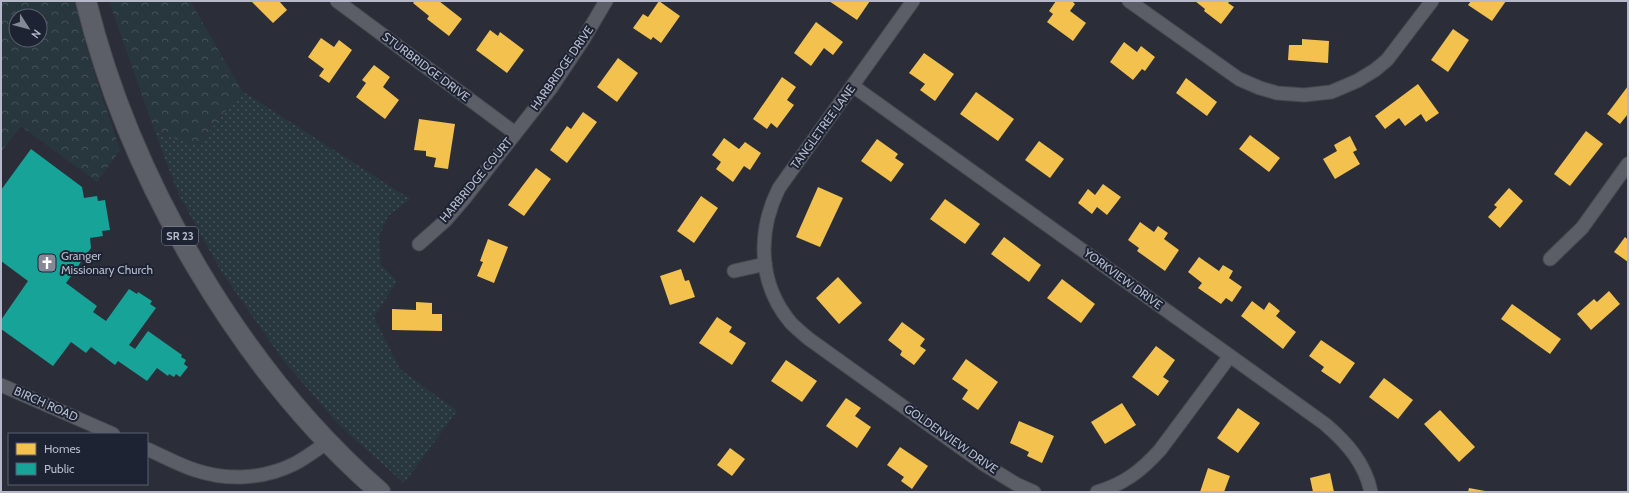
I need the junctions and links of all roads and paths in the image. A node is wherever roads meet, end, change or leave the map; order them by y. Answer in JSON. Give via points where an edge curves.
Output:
{"nodes":[{"id":1,"x":86,"y":1,"type":"edge"},
{"id":2,"x":338,"y":1,"type":"edge"},
{"id":3,"x":606,"y":1,"type":"edge"},
{"id":4,"x":913,"y":1,"type":"edge"},
{"id":5,"x":1129,"y":1,"type":"edge"},
{"id":6,"x":1432,"y":1,"type":"edge"},
{"id":7,"x":853,"y":86,"type":"junction"},
{"id":8,"x":515,"y":133,"type":"junction"},
{"id":9,"x":1628,"y":164,"type":"edge"},
{"id":10,"x":419,"y":244,"type":"dead end"},
{"id":11,"x":1550,"y":259,"type":"dead end"},
{"id":12,"x":765,"y":264,"type":"junction"},
{"id":13,"x":734,"y":271,"type":"dead end"},
{"id":14,"x":1230,"y":356,"type":"junction"},
{"id":15,"x":870,"y":382,"type":"joint"},
{"id":16,"x":1,"y":384,"type":"edge"},
{"id":17,"x":111,"y":433,"type":"edge"},
{"id":18,"x":328,"y":442,"type":"junction"},
{"id":19,"x":148,"y":449,"type":"edge"},
{"id":20,"x":1126,"y":487,"type":"edge"},
{"id":21,"x":380,"y":492,"type":"edge"},
{"id":22,"x":1034,"y":492,"type":"edge"},
{"id":23,"x":1097,"y":492,"type":"edge"},
{"id":24,"x":1371,"y":492,"type":"edge"}],
"edges":[{"from":1,"to":18,"type":"main road","number":"SR 23","via":[[124,120],[156,191],[181,238],[231,320],[272,377]]},
{"from":2,"to":8,"type":"street","name":"STURBRIDGE DRIVE"},
{"from":3,"to":8,"type":"street","name":"HARBRIDGE DRIVE","via":[[551,88]]},
{"from":4,"to":7,"type":"street","name":"TANGLETREE LANE"},
{"from":5,"to":6,"type":"street","via":[[1239,79],[1260,88],[1294,95],[1331,92],[1375,70],[1387,60]]},
{"from":7,"to":12,"type":"street","name":"TANGLETREE LANE","via":[[779,188],[769,211],[764,234]]},
{"from":7,"to":14,"type":"street","name":"YORKVIEW DRIVE"},
{"from":8,"to":10,"type":"street","name":"HARBRIDGE COURT","via":[[464,199]]},
{"from":9,"to":11,"type":"street","via":[[1582,228]]},
{"from":12,"to":13,"type":"street"},
{"from":12,"to":15,"type":"street","name":"TANGLETREE LANE","via":[[769,281],[781,308],[792,323],[809,339]]},
{"from":14,"to":20,"type":"street","via":[[1160,450]]},
{"from":14,"to":24,"type":"street","name":"YORKVIEW DRIVE","via":[[1342,439],[1360,462]]},
{"from":15,"to":22,"type":"street","name":"GOLDENVIEW DRIVE","via":[[982,463]]},
{"from":16,"to":17,"type":"street","name":"BIRCH ROAD"},
{"from":18,"to":19,"type":"street","via":[[294,464],[275,472],[241,477],[194,470]]},
{"from":18,"to":21,"type":"main road","number":"SR 23"},
{"from":20,"to":23,"type":"street"}]}
